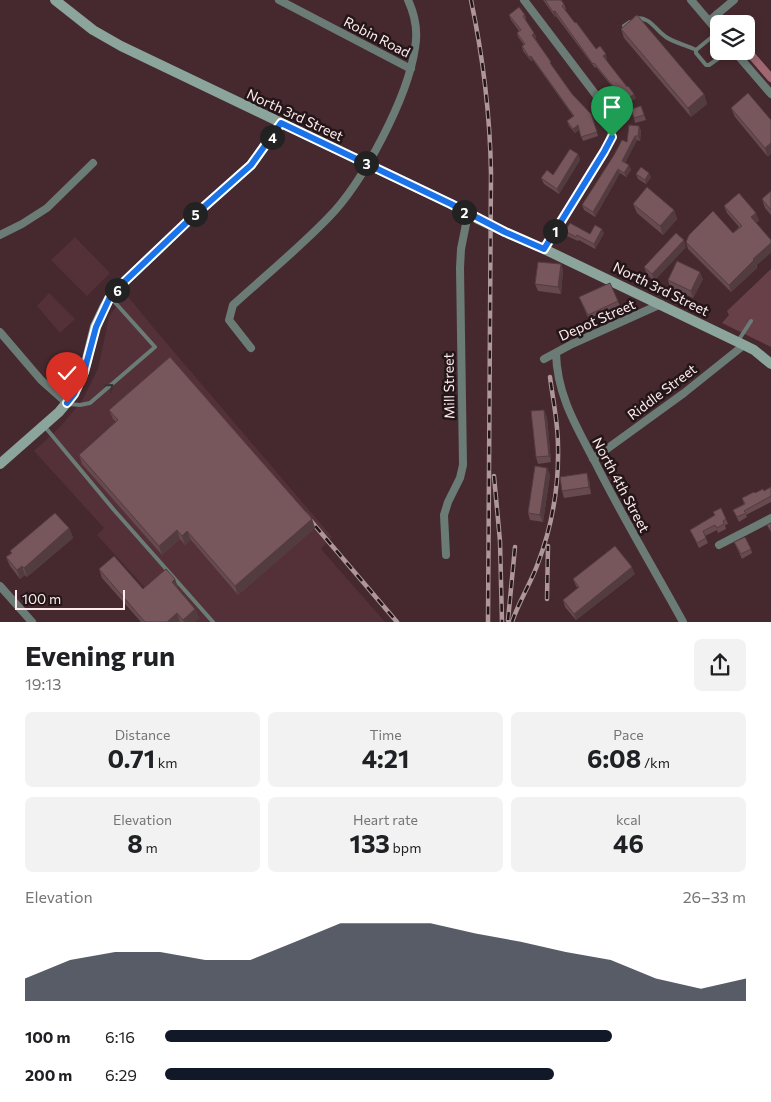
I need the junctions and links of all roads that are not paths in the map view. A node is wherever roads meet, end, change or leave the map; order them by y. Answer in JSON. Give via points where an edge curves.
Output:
{"nodes":[{"id":1,"x":55,"y":0,"type":"edge"},
{"id":2,"x":279,"y":0,"type":"edge"},
{"id":3,"x":408,"y":0,"type":"edge"},
{"id":4,"x":524,"y":0,"type":"edge"},
{"id":5,"x":691,"y":0,"type":"edge"},
{"id":6,"x":734,"y":0,"type":"edge"},
{"id":7,"x":709,"y":21,"type":"joint"},
{"id":8,"x":624,"y":26,"type":"edge"},
{"id":9,"x":710,"y":39,"type":"edge"},
{"id":10,"x":696,"y":50,"type":"junction"},
{"id":11,"x":717,"y":60,"type":"edge"},
{"id":12,"x":742,"y":60,"type":"edge"},
{"id":13,"x":411,"y":69,"type":"junction"},
{"id":14,"x":771,"y":94,"type":"edge"},
{"id":15,"x":281,"y":123,"type":"junction"},
{"id":16,"x":93,"y":163,"type":"dead end"},
{"id":17,"x":368,"y":164,"type":"junction"},
{"id":18,"x":473,"y":216,"type":"junction"},
{"id":19,"x":0,"y":235,"type":"edge"},
{"id":20,"x":544,"y":249,"type":"junction"},
{"id":21,"x":111,"y":297,"type":"junction"},
{"id":22,"x":661,"y":304,"type":"junction"},
{"id":23,"x":750,"y":320,"type":"dead end"},
{"id":24,"x":0,"y":332,"type":"edge"},
{"id":25,"x":741,"y":343,"type":"junction"},
{"id":26,"x":251,"y":348,"type":"dead end"},
{"id":27,"x":556,"y":352,"type":"junction"},
{"id":28,"x":544,"y":360,"type":"dead end"},
{"id":29,"x":771,"y":364,"type":"edge"},
{"id":30,"x":67,"y":403,"type":"junction"},
{"id":31,"x":44,"y":426,"type":"junction"},
{"id":32,"x":593,"y":459,"type":"junction"},
{"id":33,"x":0,"y":464,"type":"edge"},
{"id":34,"x":771,"y":518,"type":"edge"},
{"id":35,"x":719,"y":545,"type":"dead end"},
{"id":36,"x":446,"y":555,"type":"dead end"},
{"id":37,"x":0,"y":586,"type":"edge"},
{"id":38,"x":32,"y":622,"type":"edge"},
{"id":39,"x":213,"y":622,"type":"edge"},
{"id":40,"x":683,"y":622,"type":"edge"}],
"edges":[{"from":1,"to":15,"type":"main road","name":"North 3rd Street","via":[[93,30],[120,46]]},
{"from":2,"to":13,"type":"street","name":"Robin Road"},
{"from":3,"to":13,"type":"street","via":[[416,29]]},
{"from":4,"to":20,"type":"street","via":[[599,99],[614,127],[604,152]]},
{"from":5,"to":7,"type":"street"},
{"from":6,"to":7,"type":"street"},
{"from":8,"to":10,"type":"lane","via":[[635,18],[643,18],[667,38]]},
{"from":9,"to":10,"type":"lane"},
{"from":10,"to":11,"type":"lane","via":[[706,65]]},
{"from":12,"to":14,"type":"street"},
{"from":13,"to":17,"type":"street","via":[[399,102]]},
{"from":15,"to":17,"type":"main road","name":"North 3rd Street"},
{"from":15,"to":21,"type":"main road","via":[[251,165]]},
{"from":16,"to":19,"type":"street","via":[[48,208]]},
{"from":17,"to":18,"type":"main road","name":"North 3rd Street"},
{"from":17,"to":26,"type":"street","via":[[329,217],[233,305],[229,320]]},
{"from":18,"to":20,"type":"main road","name":"North 3rd Street","bridge":true},
{"from":18,"to":36,"type":"street","name":"Mill Street","via":[[461,249],[460,268],[463,465],[444,515]]},
{"from":20,"to":22,"type":"main road","name":"North 3rd Street"},
{"from":21,"to":30,"type":"main road","via":[[96,327],[80,383]]},
{"from":30,"to":21,"type":"lane","one_way":true,"via":[[90,403],[155,347]]},
{"from":22,"to":25,"type":"main road","name":"North 3rd Street"},
{"from":22,"to":27,"type":"street","name":"Depot Street"},
{"from":23,"to":25,"type":"lane"},
{"from":24,"to":30,"type":"street","via":[[41,380]]},
{"from":25,"to":29,"type":"main road","name":"North 3rd Street"},
{"from":25,"to":32,"type":"street","name":"Riddle Street","via":[[684,392]]},
{"from":27,"to":28,"type":"street","name":"Depot Street"},
{"from":27,"to":32,"type":"street","name":"North 4th Street","via":[[562,394]]},
{"from":30,"to":31,"type":"main road"},
{"from":31,"to":33,"type":"main road"},
{"from":31,"to":39,"type":"lane"},
{"from":32,"to":40,"type":"street","name":"North 4th Street"},
{"from":34,"to":35,"type":"street"},
{"from":37,"to":38,"type":"street"}]}
